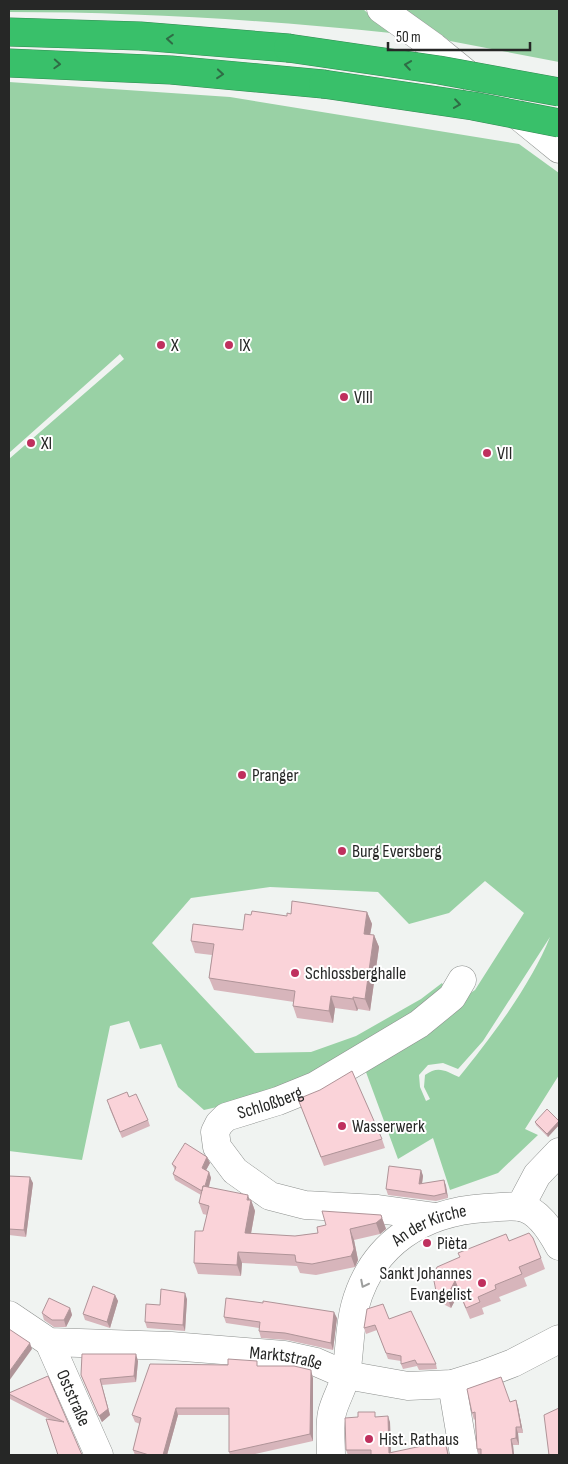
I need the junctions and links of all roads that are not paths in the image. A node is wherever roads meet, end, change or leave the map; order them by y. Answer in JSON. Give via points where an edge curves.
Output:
{"nodes":[{"id":1,"x":381,"y":9,"type":"edge"},
{"id":2,"x":9,"y":32,"type":"edge"},
{"id":3,"x":9,"y":63,"type":"edge"},
{"id":4,"x":559,"y":92,"type":"edge"},
{"id":5,"x":559,"y":123,"type":"edge"},
{"id":6,"x":559,"y":149,"type":"edge"},
{"id":7,"x":462,"y":980,"type":"dead end"},
{"id":8,"x":559,"y":1152,"type":"edge"},
{"id":9,"x":520,"y":1207,"type":"junction"},
{"id":10,"x":436,"y":1216,"type":"junction"},
{"id":11,"x":559,"y":1246,"type":"edge"},
{"id":12,"x":9,"y":1315,"type":"edge"},
{"id":13,"x":559,"y":1339,"type":"edge"},
{"id":14,"x":49,"y":1342,"type":"junction"},
{"id":15,"x":346,"y":1375,"type":"junction"},
{"id":16,"x":452,"y":1384,"type":"junction"},
{"id":17,"x":99,"y":1455,"type":"edge"},
{"id":18,"x":331,"y":1455,"type":"edge"},
{"id":19,"x":464,"y":1455,"type":"edge"}],
"edges":[{"from":1,"to":6,"type":"street","via":[[434,47]]},
{"from":4,"to":2,"type":"highway","one_way":true,"bridge":true,"via":[[288,48],[140,36]]},
{"from":3,"to":5,"type":"highway","one_way":true,"bridge":true,"via":[[171,70],[323,84],[473,106]]},
{"from":7,"to":10,"type":"street","name":"Schloßberg","via":[[452,997],[419,1024],[315,1086],[226,1117],[215,1132],[217,1146],[235,1171],[270,1196],[305,1205]]},
{"from":8,"to":9,"type":"street","via":[[537,1175]]},
{"from":9,"to":10,"type":"street","name":"An der Kirche","via":[[475,1209]]},
{"from":9,"to":11,"type":"street","via":[[533,1213]]},
{"from":10,"to":15,"type":"street","name":"An der Kirche","one_way":true,"via":[[400,1235],[367,1278],[355,1308]]},
{"from":12,"to":14,"type":"street"},
{"from":13,"to":16,"type":"street","name":"Marktstraße","via":[[513,1363]]},
{"from":14,"to":15,"type":"street","name":"Marktstraße","via":[[171,1346],[284,1355],[316,1362]]},
{"from":14,"to":17,"type":"street","name":"Oststraße"},
{"from":15,"to":16,"type":"street","name":"Marktstraße","via":[[408,1386]]},
{"from":15,"to":18,"type":"street","name":"An der Kirche","via":[[332,1413]]},
{"from":16,"to":19,"type":"street"}]}
